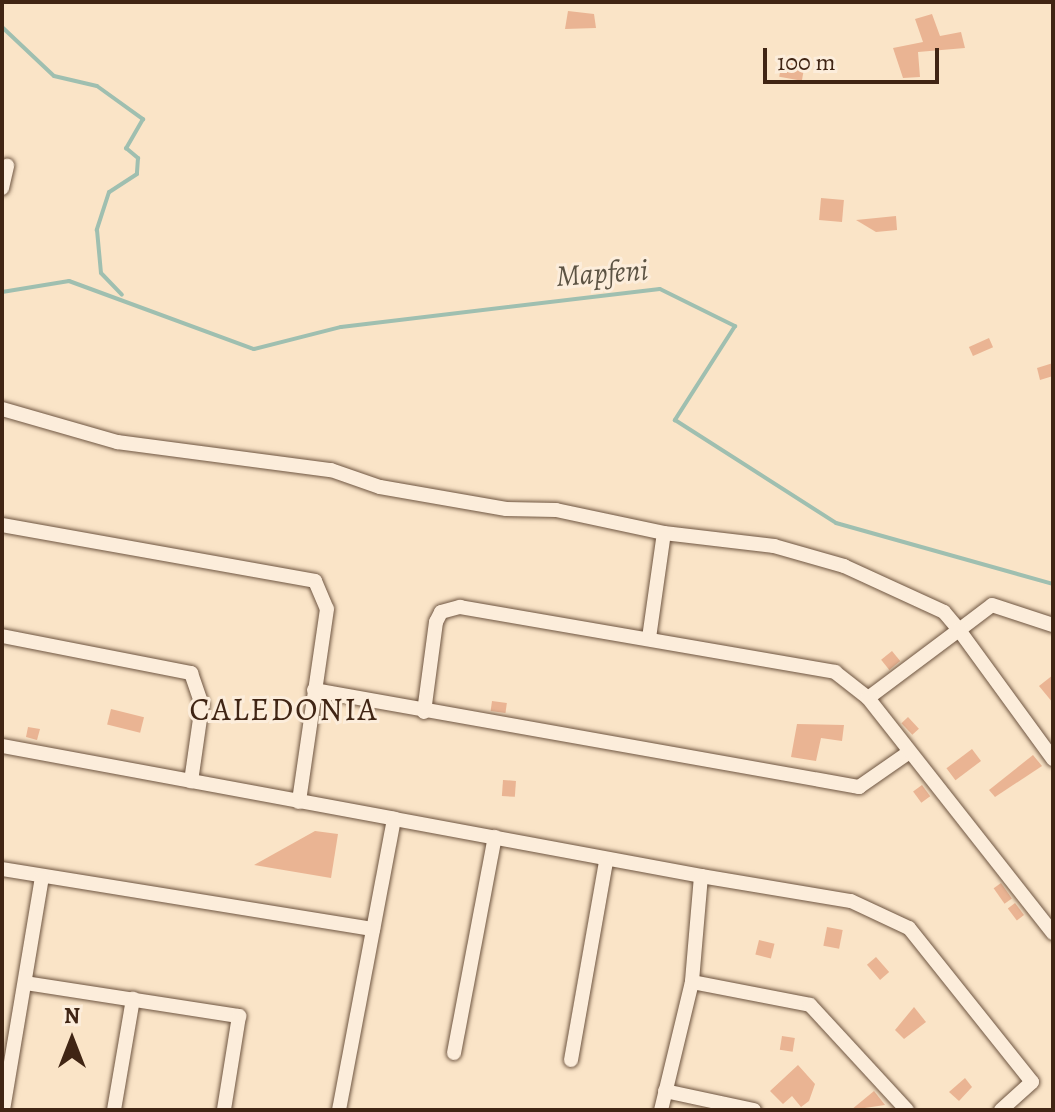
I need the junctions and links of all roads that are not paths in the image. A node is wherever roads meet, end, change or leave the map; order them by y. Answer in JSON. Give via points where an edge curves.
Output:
{"nodes":[{"id":1,"x":7,"y":166,"type":"dead end"},
{"id":2,"x":2,"y":188,"type":"edge"},
{"id":3,"x":2,"y":409,"type":"edge"},
{"id":4,"x":2,"y":525,"type":"edge"},
{"id":5,"x":664,"y":533,"type":"junction"},
{"id":6,"x":1053,"y":625,"type":"edge"},
{"id":7,"x":959,"y":630,"type":"junction"},
{"id":8,"x":2,"y":636,"type":"edge"},
{"id":9,"x":649,"y":638,"type":"junction"},
{"id":10,"x":314,"y":690,"type":"junction"},
{"id":11,"x":868,"y":698,"type":"junction"},
{"id":12,"x":424,"y":712,"type":"junction"},
{"id":13,"x":2,"y":746,"type":"edge"},
{"id":14,"x":908,"y":753,"type":"junction"},
{"id":15,"x":1053,"y":759,"type":"edge"},
{"id":16,"x":191,"y":781,"type":"junction"},
{"id":17,"x":299,"y":802,"type":"junction"},
{"id":18,"x":394,"y":819,"type":"junction"},
{"id":19,"x":495,"y":837,"type":"junction"},
{"id":20,"x":606,"y":862,"type":"junction"},
{"id":21,"x":2,"y":869,"type":"edge"},
{"id":22,"x":701,"y":876,"type":"junction"},
{"id":23,"x":42,"y":877,"type":"junction"},
{"id":24,"x":373,"y":929,"type":"junction"},
{"id":25,"x":1053,"y":933,"type":"edge"},
{"id":26,"x":692,"y":982,"type":"junction"},
{"id":27,"x":25,"y":983,"type":"junction"},
{"id":28,"x":133,"y":999,"type":"junction"},
{"id":29,"x":454,"y":1053,"type":"dead end"},
{"id":30,"x":571,"y":1060,"type":"dead end"},
{"id":31,"x":5,"y":1084,"type":"edge"},
{"id":32,"x":665,"y":1091,"type":"junction"},
{"id":33,"x":3,"y":1110,"type":"edge"},
{"id":34,"x":114,"y":1110,"type":"edge"},
{"id":35,"x":224,"y":1110,"type":"edge"},
{"id":36,"x":339,"y":1110,"type":"edge"},
{"id":37,"x":661,"y":1110,"type":"edge"},
{"id":38,"x":754,"y":1110,"type":"edge"},
{"id":39,"x":907,"y":1110,"type":"edge"},
{"id":40,"x":1001,"y":1110,"type":"edge"}],
"edges":[{"from":1,"to":2,"type":"street"},
{"from":3,"to":5,"type":"street","via":[[117,442],[331,470],[380,487]]},
{"from":4,"to":10,"type":"street","via":[[315,581],[327,609]]},
{"from":5,"to":7,"type":"street","via":[[774,546],[844,566],[944,612]]},
{"from":5,"to":9,"type":"street"},
{"from":6,"to":7,"type":"street","via":[[992,605]]},
{"from":7,"to":11,"type":"street"},
{"from":7,"to":15,"type":"street"},
{"from":8,"to":16,"type":"street","via":[[191,673],[202,705]]},
{"from":9,"to":11,"type":"street","via":[[835,672]]},
{"from":9,"to":12,"type":"street","via":[[449,608],[436,622]]},
{"from":10,"to":12,"type":"street"},
{"from":10,"to":17,"type":"street"},
{"from":11,"to":14,"type":"street"},
{"from":12,"to":14,"type":"street","via":[[859,787]]},
{"from":13,"to":16,"type":"street"},
{"from":14,"to":25,"type":"street"},
{"from":16,"to":17,"type":"street"},
{"from":17,"to":18,"type":"street"},
{"from":18,"to":19,"type":"street"},
{"from":18,"to":24,"type":"street"},
{"from":19,"to":20,"type":"street"},
{"from":19,"to":29,"type":"street"},
{"from":20,"to":22,"type":"street"},
{"from":20,"to":30,"type":"street"},
{"from":21,"to":23,"type":"street"},
{"from":22,"to":26,"type":"street"},
{"from":22,"to":40,"type":"street","via":[[851,901],[909,928],[1032,1082]]},
{"from":23,"to":24,"type":"street"},
{"from":23,"to":27,"type":"street"},
{"from":24,"to":36,"type":"street"},
{"from":26,"to":32,"type":"street"},
{"from":26,"to":39,"type":"street","via":[[810,1005]]},
{"from":27,"to":28,"type":"street"},
{"from":27,"to":31,"type":"street"},
{"from":28,"to":34,"type":"street"},
{"from":28,"to":35,"type":"street","via":[[239,1016]]},
{"from":31,"to":33,"type":"street"},
{"from":32,"to":37,"type":"street"},
{"from":32,"to":38,"type":"street"}]}
